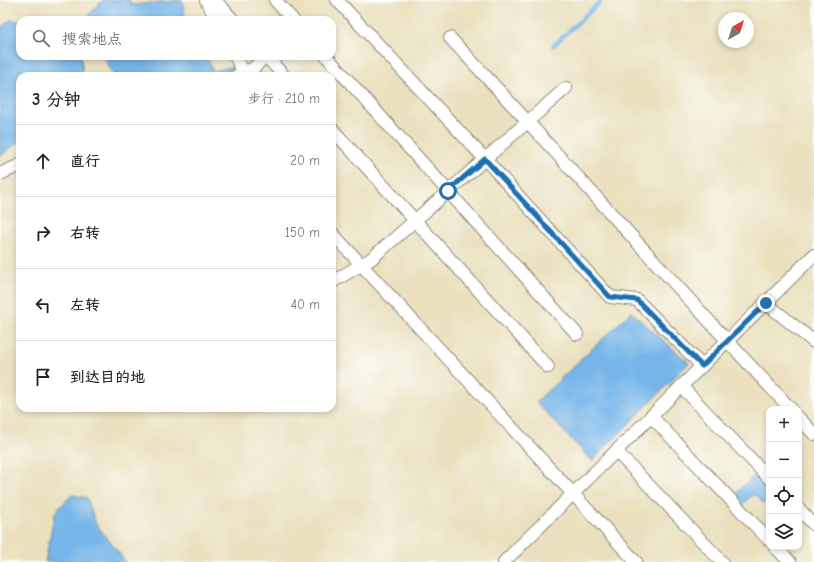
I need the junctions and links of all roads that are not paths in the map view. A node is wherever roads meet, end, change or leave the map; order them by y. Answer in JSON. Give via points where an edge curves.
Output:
{"nodes":[{"id":1,"x":206,"y":0,"type":"edge"},
{"id":2,"x":215,"y":0,"type":"edge"},
{"id":3,"x":275,"y":0,"type":"edge"},
{"id":4,"x":337,"y":0,"type":"edge"},
{"id":5,"x":215,"y":16,"type":"edge"},
{"id":6,"x":229,"y":16,"type":"edge"},
{"id":7,"x":289,"y":16,"type":"edge"},
{"id":8,"x":450,"y":38,"type":"dead end"},
{"id":9,"x":236,"y":60,"type":"edge"},
{"id":10,"x":261,"y":60,"type":"edge"},
{"id":11,"x":269,"y":60,"type":"edge"},
{"id":12,"x":330,"y":60,"type":"edge"},
{"id":13,"x":241,"y":72,"type":"edge"},
{"id":14,"x":247,"y":72,"type":"edge"},
{"id":15,"x":280,"y":72,"type":"edge"},
{"id":16,"x":566,"y":88,"type":"dead end"},
{"id":17,"x":528,"y":121,"type":"junction"},
{"id":18,"x":336,"y":133,"type":"edge"},
{"id":19,"x":485,"y":159,"type":"junction"},
{"id":20,"x":16,"y":167,"type":"edge"},
{"id":21,"x":0,"y":174,"type":"edge"},
{"id":22,"x":448,"y":191,"type":"junction"},
{"id":23,"x":415,"y":220,"type":"junction"},
{"id":24,"x":336,"y":238,"type":"edge"},
{"id":25,"x":814,"y":255,"type":"edge"},
{"id":26,"x":360,"y":265,"type":"junction"},
{"id":27,"x":336,"y":280,"type":"edge"},
{"id":28,"x":766,"y":303,"type":"junction"},
{"id":29,"x":577,"y":334,"type":"dead end"},
{"id":30,"x":727,"y":342,"type":"junction"},
{"id":31,"x":814,"y":342,"type":"edge"},
{"id":32,"x":702,"y":366,"type":"junction"},
{"id":33,"x":548,"y":367,"type":"dead end"},
{"id":34,"x":681,"y":386,"type":"junction"},
{"id":35,"x":787,"y":406,"type":"edge"},
{"id":36,"x":651,"y":416,"type":"junction"},
{"id":37,"x":802,"y":421,"type":"edge"},
{"id":38,"x":814,"y":434,"type":"edge"},
{"id":39,"x":616,"y":451,"type":"junction"},
{"id":40,"x":766,"y":475,"type":"edge"},
{"id":41,"x":573,"y":494,"type":"junction"},
{"id":42,"x":802,"y":512,"type":"edge"},
{"id":43,"x":814,"y":525,"type":"edge"},
{"id":44,"x":766,"y":537,"type":"edge"},
{"id":45,"x":778,"y":550,"type":"edge"},
{"id":46,"x":504,"y":562,"type":"edge"},
{"id":47,"x":636,"y":562,"type":"edge"},
{"id":48,"x":722,"y":562,"type":"edge"},
{"id":49,"x":790,"y":562,"type":"edge"}],
"edges":[{"from":1,"to":5,"type":"street"},
{"from":2,"to":6,"type":"street"},
{"from":3,"to":7,"type":"street"},
{"from":4,"to":19,"type":"street"},
{"from":8,"to":17,"type":"street"},
{"from":9,"to":13,"type":"street"},
{"from":10,"to":14,"type":"street"},
{"from":11,"to":15,"type":"street"},
{"from":12,"to":22,"type":"street"},
{"from":16,"to":17,"type":"street"},
{"from":17,"to":19,"type":"street"},
{"from":17,"to":30,"type":"street"},
{"from":18,"to":23,"type":"street"},
{"from":19,"to":22,"type":"street"},
{"from":19,"to":32,"type":"street","via":[[610,297],[637,300]]},
{"from":20,"to":21,"type":"street"},
{"from":22,"to":23,"type":"street"},
{"from":22,"to":29,"type":"street"},
{"from":23,"to":26,"type":"street","via":[[371,259]]},
{"from":23,"to":33,"type":"street"},
{"from":24,"to":26,"type":"street"},
{"from":25,"to":28,"type":"street"},
{"from":26,"to":27,"type":"street"},
{"from":26,"to":41,"type":"street"},
{"from":28,"to":30,"type":"street"},
{"from":28,"to":31,"type":"street"},
{"from":30,"to":32,"type":"street"},
{"from":30,"to":35,"type":"street"},
{"from":32,"to":34,"type":"street"},
{"from":34,"to":36,"type":"street"},
{"from":34,"to":40,"type":"street"},
{"from":36,"to":39,"type":"street"},
{"from":36,"to":44,"type":"street"},
{"from":37,"to":38,"type":"street"},
{"from":39,"to":41,"type":"street"},
{"from":39,"to":48,"type":"street"},
{"from":41,"to":46,"type":"street"},
{"from":41,"to":47,"type":"street"},
{"from":42,"to":43,"type":"street"},
{"from":45,"to":49,"type":"street"}]}
